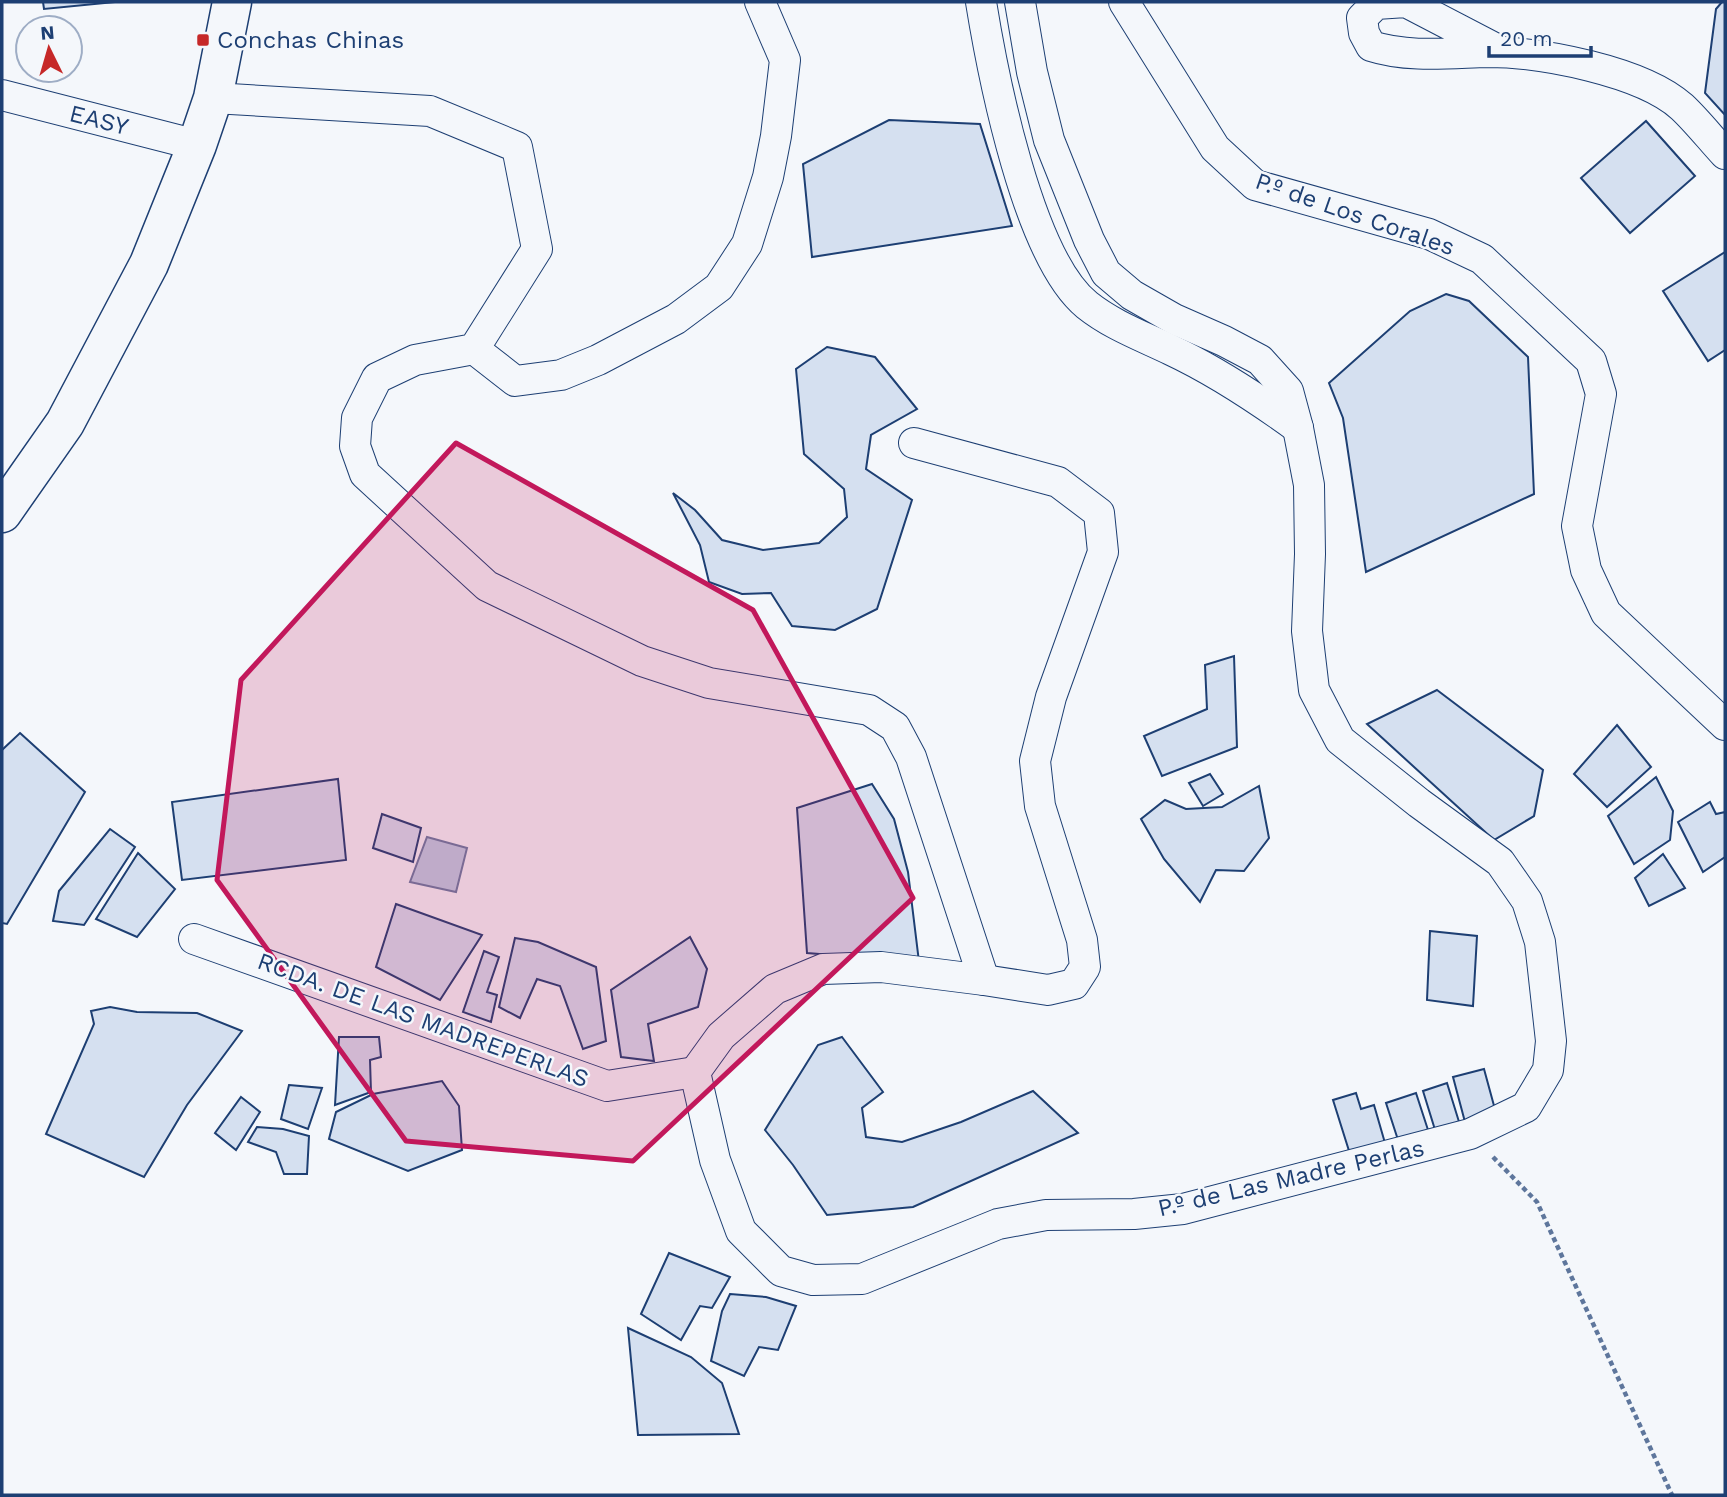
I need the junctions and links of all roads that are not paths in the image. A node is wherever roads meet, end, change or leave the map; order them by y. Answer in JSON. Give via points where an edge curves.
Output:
{"nodes":[{"id":1,"x":232,"y":2,"type":"edge"},
{"id":2,"x":760,"y":2,"type":"edge"},
{"id":3,"x":981,"y":2,"type":"edge"},
{"id":4,"x":1020,"y":2,"type":"edge"},
{"id":5,"x":1124,"y":2,"type":"edge"},
{"id":6,"x":1502,"y":52,"type":"dead end"},
{"id":7,"x":2,"y":95,"type":"edge"},
{"id":8,"x":213,"y":98,"type":"junction"},
{"id":9,"x":197,"y":145,"type":"junction"},
{"id":10,"x":1725,"y":154,"type":"edge"},
{"id":11,"x":474,"y":349,"type":"junction"},
{"id":12,"x":1298,"y":428,"type":"junction"},
{"id":13,"x":914,"y":443,"type":"dead end"},
{"id":14,"x":2,"y":513,"type":"edge"},
{"id":15,"x":1725,"y":725,"type":"edge"},
{"id":16,"x":194,"y":939,"type":"dead end"},
{"id":17,"x":984,"y":980,"type":"junction"},
{"id":18,"x":695,"y":1072,"type":"junction"}],
"edges":[{"from":1,"to":8,"type":"highway"},
{"from":2,"to":11,"type":"street","via":[[785,60],[776,136],[747,244],[719,287],[676,319],[561,375],[515,381]]},
{"from":3,"to":12,"type":"street","via":[[990,60],[1029,205],[1056,267],[1085,303],[1119,326],[1225,379]]},
{"from":4,"to":12,"type":"street","name":"P.º de Las Madre Perlas","via":[[1049,140],[1106,273],[1132,295],[1174,319],[1260,360],[1288,391]]},
{"from":5,"to":15,"type":"street","name":"P.º de Los Corales","via":[[1214,148],[1255,185],[1429,234],[1482,259],[1591,361],[1601,394],[1577,526],[1586,570],[1606,612]]},
{"from":6,"to":10,"type":"street","via":[[1575,63],[1640,81],[1680,105]]},
{"from":7,"to":9,"type":"street","name":"EASY"},
{"from":8,"to":9,"type":"highway"},
{"from":8,"to":11,"type":"street","via":[[430,111],[517,147],[537,249]]},
{"from":9,"to":14,"type":"highway","via":[[149,264],[65,423]]},
{"from":11,"to":17,"type":"street","via":[[415,360],[377,378],[357,418],[355,446],[365,474],[487,586],[642,661],[709,682],[869,710],[895,727],[911,757]]},
{"from":12,"to":18,"type":"street","name":"P.º de Las Madre Perlas","via":[[1309,485],[1307,631],[1314,690],[1340,740],[1500,862],[1527,901],[1541,942],[1551,1041],[1548,1070],[1526,1107],[1470,1134],[1183,1209],[1046,1215],[998,1224],[862,1279],[813,1280],[781,1271],[741,1231],[715,1160]]},
{"from":13,"to":17,"type":"street","via":[[1058,482],[1099,513],[1103,552],[1051,697],[1035,761],[1040,806],[1082,940],[1085,967],[1074,984],[1048,990]]},
{"from":16,"to":18,"type":"street","name":"RCDA. DE LAS MADREPERLAS","via":[[607,1086]]},
{"from":17,"to":18,"type":"street","via":[[881,967],[823,969],[775,989],[721,1036]]}]}
